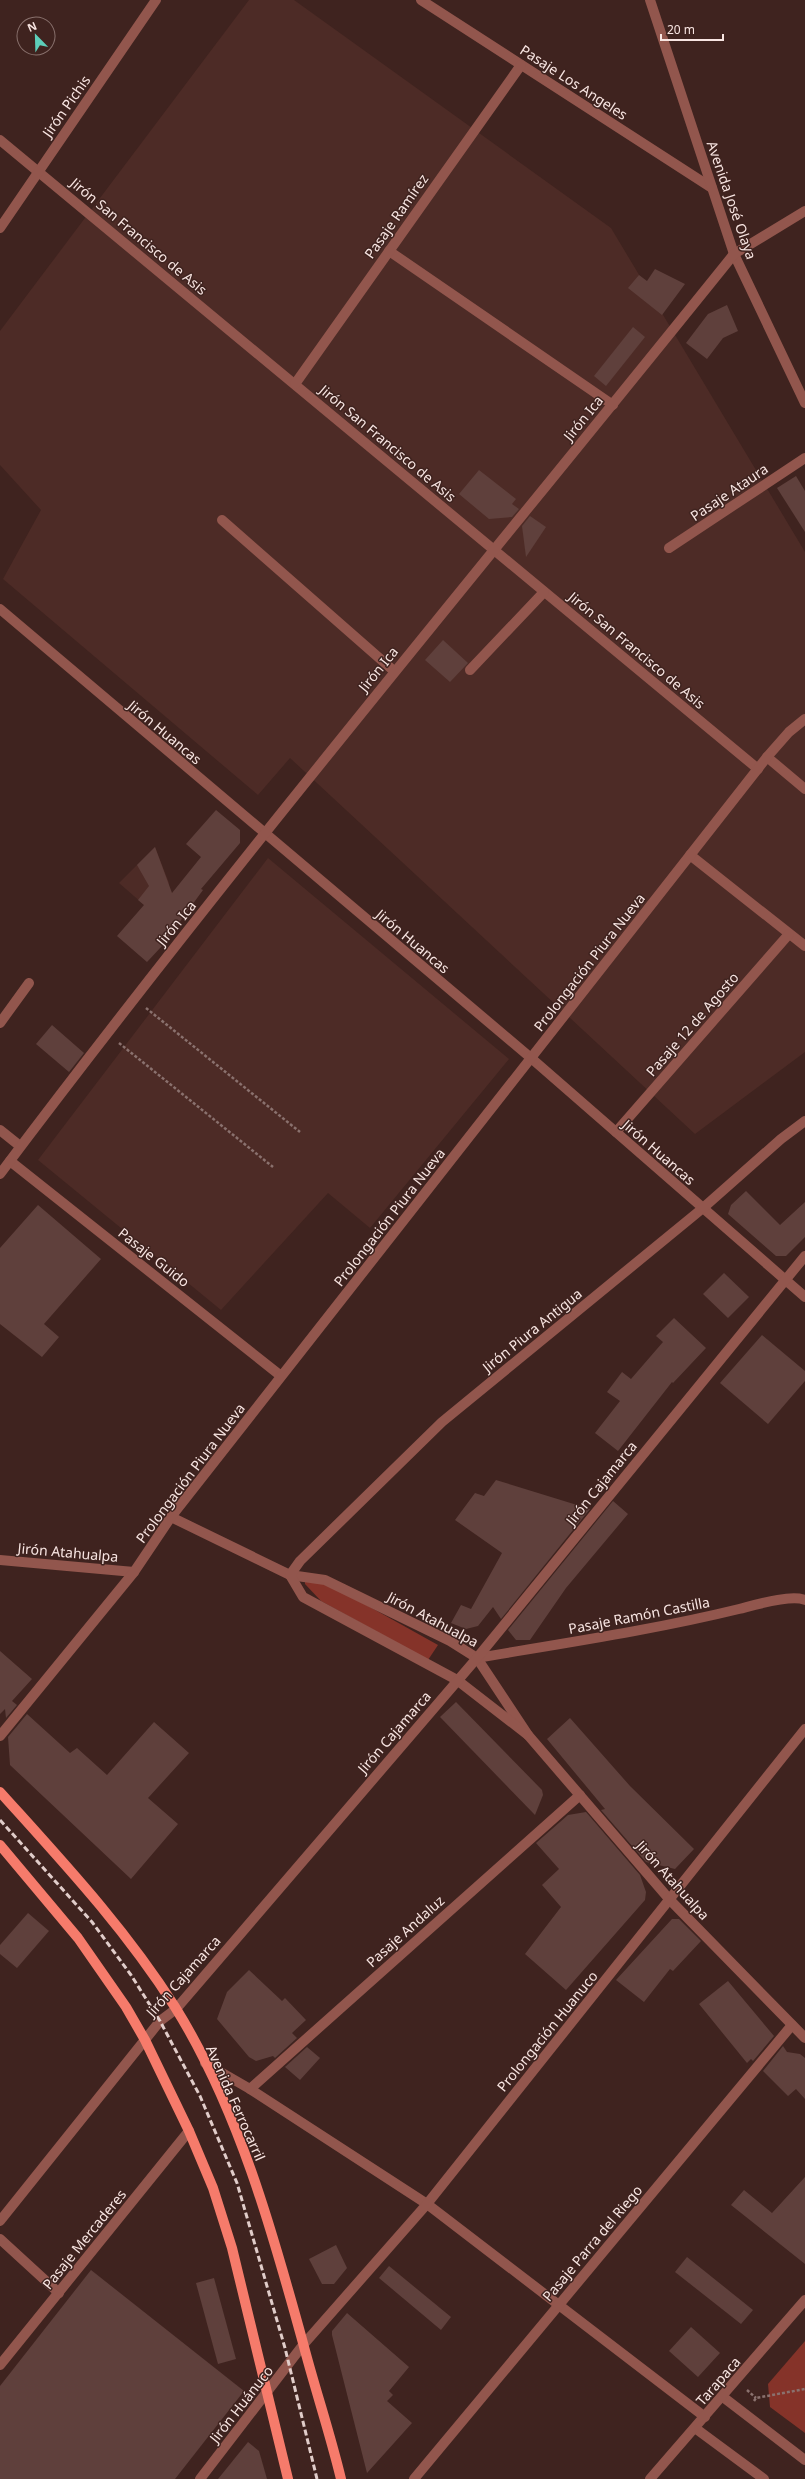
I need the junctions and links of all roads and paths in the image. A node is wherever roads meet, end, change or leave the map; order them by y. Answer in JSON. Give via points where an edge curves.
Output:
{"nodes":[{"id":1,"x":156,"y":0,"type":"edge"},
{"id":2,"x":421,"y":0,"type":"edge"},
{"id":3,"x":650,"y":0,"type":"edge"},
{"id":4,"x":521,"y":65,"type":"junction"},
{"id":5,"x":0,"y":140,"type":"edge"},
{"id":6,"x":38,"y":171,"type":"junction"},
{"id":7,"x":712,"y":188,"type":"junction"},
{"id":8,"x":805,"y":211,"type":"edge"},
{"id":9,"x":0,"y":228,"type":"edge"},
{"id":10,"x":388,"y":251,"type":"junction"},
{"id":11,"x":734,"y":254,"type":"junction"},
{"id":12,"x":295,"y":384,"type":"junction"},
{"id":13,"x":805,"y":403,"type":"edge"},
{"id":14,"x":613,"y":405,"type":"junction"},
{"id":15,"x":805,"y":458,"type":"edge"},
{"id":16,"x":222,"y":520,"type":"dead end"},
{"id":17,"x":669,"y":548,"type":"dead end"},
{"id":18,"x":494,"y":549,"type":"junction"},
{"id":19,"x":544,"y":592,"type":"junction"},
{"id":20,"x":0,"y":609,"type":"edge"},
{"id":21,"x":470,"y":670,"type":"dead end"},
{"id":22,"x":394,"y":671,"type":"junction"},
{"id":23,"x":805,"y":719,"type":"edge"},
{"id":24,"x":767,"y":757,"type":"junction"},
{"id":25,"x":758,"y":769,"type":"junction"},
{"id":26,"x":805,"y":789,"type":"edge"},
{"id":27,"x":264,"y":835,"type":"junction"},
{"id":28,"x":690,"y":855,"type":"junction"},
{"id":29,"x":789,"y":934,"type":"junction"},
{"id":30,"x":805,"y":946,"type":"edge"},
{"id":31,"x":29,"y":983,"type":"dead end"},
{"id":32,"x":134,"y":998,"type":"junction"},
{"id":33,"x":0,"y":1023,"type":"edge"},
{"id":34,"x":107,"y":1033,"type":"junction"},
{"id":35,"x":531,"y":1058,"type":"junction"},
{"id":36,"x":805,"y":1121,"type":"edge"},
{"id":37,"x":0,"y":1130,"type":"edge"},
{"id":38,"x":300,"y":1132,"type":"dead end"},
{"id":39,"x":616,"y":1132,"type":"junction"},
{"id":40,"x":20,"y":1146,"type":"junction"},
{"id":41,"x":10,"y":1161,"type":"junction"},
{"id":42,"x":273,"y":1167,"type":"dead end"},
{"id":43,"x":0,"y":1174,"type":"edge"},
{"id":44,"x":702,"y":1208,"type":"junction"},
{"id":45,"x":805,"y":1256,"type":"edge"},
{"id":46,"x":785,"y":1280,"type":"junction"},
{"id":47,"x":805,"y":1297,"type":"edge"},
{"id":48,"x":281,"y":1376,"type":"junction"},
{"id":49,"x":171,"y":1517,"type":"junction"},
{"id":50,"x":0,"y":1560,"type":"edge"},
{"id":51,"x":134,"y":1572,"type":"junction"},
{"id":52,"x":290,"y":1575,"type":"junction"},
{"id":53,"x":805,"y":1600,"type":"edge"},
{"id":54,"x":477,"y":1658,"type":"junction"},
{"id":55,"x":457,"y":1680,"type":"junction"},
{"id":56,"x":805,"y":1729,"type":"edge"},
{"id":57,"x":528,"y":1734,"type":"junction"},
{"id":58,"x":0,"y":1736,"type":"edge"},
{"id":59,"x":0,"y":1792,"type":"edge"},
{"id":60,"x":580,"y":1795,"type":"junction"},
{"id":61,"x":0,"y":1845,"type":"edge"},
{"id":62,"x":670,"y":1900,"type":"junction"},
{"id":63,"x":176,"y":2009,"type":"junction"},
{"id":64,"x":792,"y":2025,"type":"junction"},
{"id":65,"x":805,"y":2038,"type":"edge"},
{"id":66,"x":145,"y":2040,"type":"junction"},
{"id":67,"x":205,"y":2063,"type":"junction"},
{"id":68,"x":250,"y":2088,"type":"junction"},
{"id":69,"x":189,"y":2131,"type":"junction"},
{"id":70,"x":427,"y":2204,"type":"junction"},
{"id":71,"x":0,"y":2221,"type":"edge"},
{"id":72,"x":0,"y":2239,"type":"edge"},
{"id":73,"x":58,"y":2293,"type":"junction"},
{"id":74,"x":805,"y":2300,"type":"edge"},
{"id":75,"x":559,"y":2305,"type":"junction"},
{"id":76,"x":303,"y":2345,"type":"junction"},
{"id":77,"x":0,"y":2365,"type":"edge"},
{"id":78,"x":805,"y":2389,"type":"edge"},
{"id":79,"x":267,"y":2395,"type":"junction"},
{"id":80,"x":723,"y":2397,"type":"junction"},
{"id":81,"x":744,"y":2413,"type":"junction"},
{"id":82,"x":705,"y":2417,"type":"junction"},
{"id":83,"x":695,"y":2428,"type":"junction"},
{"id":84,"x":805,"y":2460,"type":"edge"},
{"id":85,"x":200,"y":2479,"type":"edge"},
{"id":86,"x":288,"y":2479,"type":"edge"},
{"id":87,"x":341,"y":2479,"type":"edge"},
{"id":88,"x":414,"y":2479,"type":"edge"},
{"id":89,"x":650,"y":2479,"type":"edge"},
{"id":90,"x":764,"y":2479,"type":"edge"}],
"edges":[{"from":1,"to":6,"type":"street","name":"Jirón Pichis"},
{"from":2,"to":4,"type":"street","name":"Pasaje Los Angeles"},
{"from":3,"to":7,"type":"street","name":"Avenida José Olaya"},
{"from":4,"to":7,"type":"street","name":"Pasaje Los Angeles"},
{"from":4,"to":10,"type":"street","name":"Pasaje Ramírez"},
{"from":5,"to":6,"type":"street","name":"Jirón San Francisco de Asis"},
{"from":6,"to":9,"type":"street","name":"Jirón Pichis"},
{"from":6,"to":12,"type":"street","name":"Jirón San Francisco de Asis"},
{"from":7,"to":11,"type":"street","name":"Avenida José Olaya"},
{"from":8,"to":11,"type":"street","name":"Jirón Ica"},
{"from":10,"to":12,"type":"street","name":"Pasaje Ramírez"},
{"from":10,"to":14,"type":"street"},
{"from":11,"to":13,"type":"street","name":"Avenida José Olaya"},
{"from":11,"to":14,"type":"street","name":"Jirón Ica"},
{"from":12,"to":18,"type":"street","name":"Jirón San Francisco de Asis"},
{"from":14,"to":18,"type":"street","name":"Jirón Ica"},
{"from":15,"to":17,"type":"street","name":"Pasaje Ataura"},
{"from":16,"to":22,"type":"street"},
{"from":18,"to":19,"type":"street","name":"Jirón San Francisco de Asis"},
{"from":18,"to":22,"type":"street","name":"Jirón Ica"},
{"from":19,"to":21,"type":"street"},
{"from":19,"to":25,"type":"street","name":"Jirón San Francisco de Asis"},
{"from":20,"to":27,"type":"street","name":"Jirón Huancas"},
{"from":22,"to":27,"type":"street","name":"Jirón Ica"},
{"from":23,"to":24,"type":"street","name":"Prolongación Piura Nueva","via":[[789,732]]},
{"from":24,"to":25,"type":"street","name":"Prolongación Piura Nueva"},
{"from":24,"to":26,"type":"street"},
{"from":25,"to":28,"type":"street","name":"Prolongación Piura Nueva"},
{"from":27,"to":32,"type":"street","name":"Jirón Ica"},
{"from":27,"to":35,"type":"street","name":"Jirón Huancas"},
{"from":28,"to":29,"type":"street"},
{"from":28,"to":35,"type":"street","name":"Prolongación Piura Nueva"},
{"from":29,"to":30,"type":"street"},
{"from":29,"to":39,"type":"street","name":"Pasaje 12 de Agosto"},
{"from":31,"to":33,"type":"street"},
{"from":32,"to":34,"type":"street","name":"Jirón Ica"},
{"from":32,"to":38,"type":"path"},
{"from":34,"to":40,"type":"street","name":"Jirón Ica"},
{"from":34,"to":42,"type":"path"},
{"from":35,"to":39,"type":"street","name":"Jirón Huancas"},
{"from":35,"to":48,"type":"street","name":"Prolongación Piura Nueva"},
{"from":36,"to":44,"type":"street","name":"Jirón Piura Antigua"},
{"from":37,"to":40,"type":"street"},
{"from":39,"to":44,"type":"street","name":"Jirón Huancas"},
{"from":40,"to":41,"type":"street","name":"Jirón Ica"},
{"from":41,"to":43,"type":"street","name":"Jirón Ica"},
{"from":41,"to":48,"type":"street","name":"Pasaje Guido"},
{"from":44,"to":46,"type":"street","name":"Jirón Huancas"},
{"from":44,"to":52,"type":"street","name":"Jirón Piura Antigua","via":[[442,1422],[300,1561]]},
{"from":45,"to":46,"type":"street","name":"Jirón Cajamarca"},
{"from":46,"to":47,"type":"street","name":"Jirón Huancas"},
{"from":46,"to":54,"type":"street","name":"Jirón Cajamarca"},
{"from":48,"to":49,"type":"street","name":"Prolongación Piura Nueva"},
{"from":49,"to":51,"type":"street","name":"Prolongación Piura Nueva"},
{"from":49,"to":52,"type":"street","name":"Jirón Atahualpa"},
{"from":50,"to":51,"type":"street","name":"Jirón Atahualpa"},
{"from":51,"to":58,"type":"street","name":"Prolongación Piura Nueva"},
{"from":52,"to":54,"type":"street","name":"Jirón Atahualpa","via":[[325,1580],[450,1641]]},
{"from":52,"to":55,"type":"street","name":"Jirón Atahualpa","via":[[304,1597]]},
{"from":53,"to":54,"type":"street","name":"Pasaje Ramón Castilla","via":[[786,1599],[762,1603],[681,1623]]},
{"from":54,"to":55,"type":"street","name":"Jirón Cajamarca"},
{"from":54,"to":57,"type":"street","name":"Jirón Atahualpa"},
{"from":55,"to":57,"type":"street","name":"Jirón Atahualpa"},
{"from":55,"to":63,"type":"street","name":"Jirón Cajamarca"},
{"from":56,"to":62,"type":"street","name":"Prolongación Huanuco"},
{"from":57,"to":60,"type":"street","name":"Jirón Atahualpa"},
{"from":59,"to":63,"type":"main road","name":"Avenida Ferrocarril","via":[[119,1926]]},
{"from":60,"to":62,"type":"street","name":"Jirón Atahualpa"},
{"from":60,"to":68,"type":"street","name":"Pasaje Andaluz"},
{"from":61,"to":66,"type":"main road","via":[[78,1938],[126,2007]]},
{"from":62,"to":64,"type":"street","name":"Jirón Atahualpa"},
{"from":62,"to":70,"type":"street","name":"Prolongación Huanuco"},
{"from":63,"to":66,"type":"street","name":"Jirón Cajamarca","via":[[160,2021]]},
{"from":63,"to":67,"type":"main road","name":"Avenida Ferrocarril"},
{"from":64,"to":65,"type":"street","name":"Jirón Atahualpa"},
{"from":64,"to":75,"type":"street","name":"Pasaje Parra del Riego"},
{"from":66,"to":69,"type":"main road"},
{"from":66,"to":71,"type":"street","name":"Jirón Cajamarca"},
{"from":67,"to":68,"type":"street"},
{"from":67,"to":76,"type":"main road","name":"Avenida Ferrocarril","via":[[234,2128],[269,2222]]},
{"from":68,"to":70,"type":"street"},
{"from":69,"to":73,"type":"street","name":"Pasaje Mercaderes"},
{"from":69,"to":79,"type":"main road","via":[[213,2188],[232,2248]]},
{"from":70,"to":75,"type":"street"},
{"from":70,"to":76,"type":"street","name":"Prolongación Huanuco"},
{"from":72,"to":73,"type":"street"},
{"from":73,"to":77,"type":"street","name":"Pasaje Mercaderes"},
{"from":74,"to":80,"type":"street","name":"Tarapaca"},
{"from":75,"to":82,"type":"street"},
{"from":75,"to":88,"type":"street","name":"Pasaje Parra del Riego"},
{"from":76,"to":79,"type":"street","name":"Jirón Huánuco"},
{"from":76,"to":87,"type":"main road","name":"Avenida Ferrocarril"},
{"from":78,"to":81,"type":"path","via":[[756,2398]]},
{"from":79,"to":85,"type":"street","name":"Jirón Huánuco"},
{"from":79,"to":86,"type":"main road"},
{"from":80,"to":81,"type":"street"},
{"from":80,"to":82,"type":"street","name":"Tarapaca"},
{"from":81,"to":84,"type":"street"},
{"from":82,"to":83,"type":"street","name":"Tarapaca"},
{"from":83,"to":89,"type":"street","name":"Tarapaca"},
{"from":83,"to":90,"type":"street"}]}
